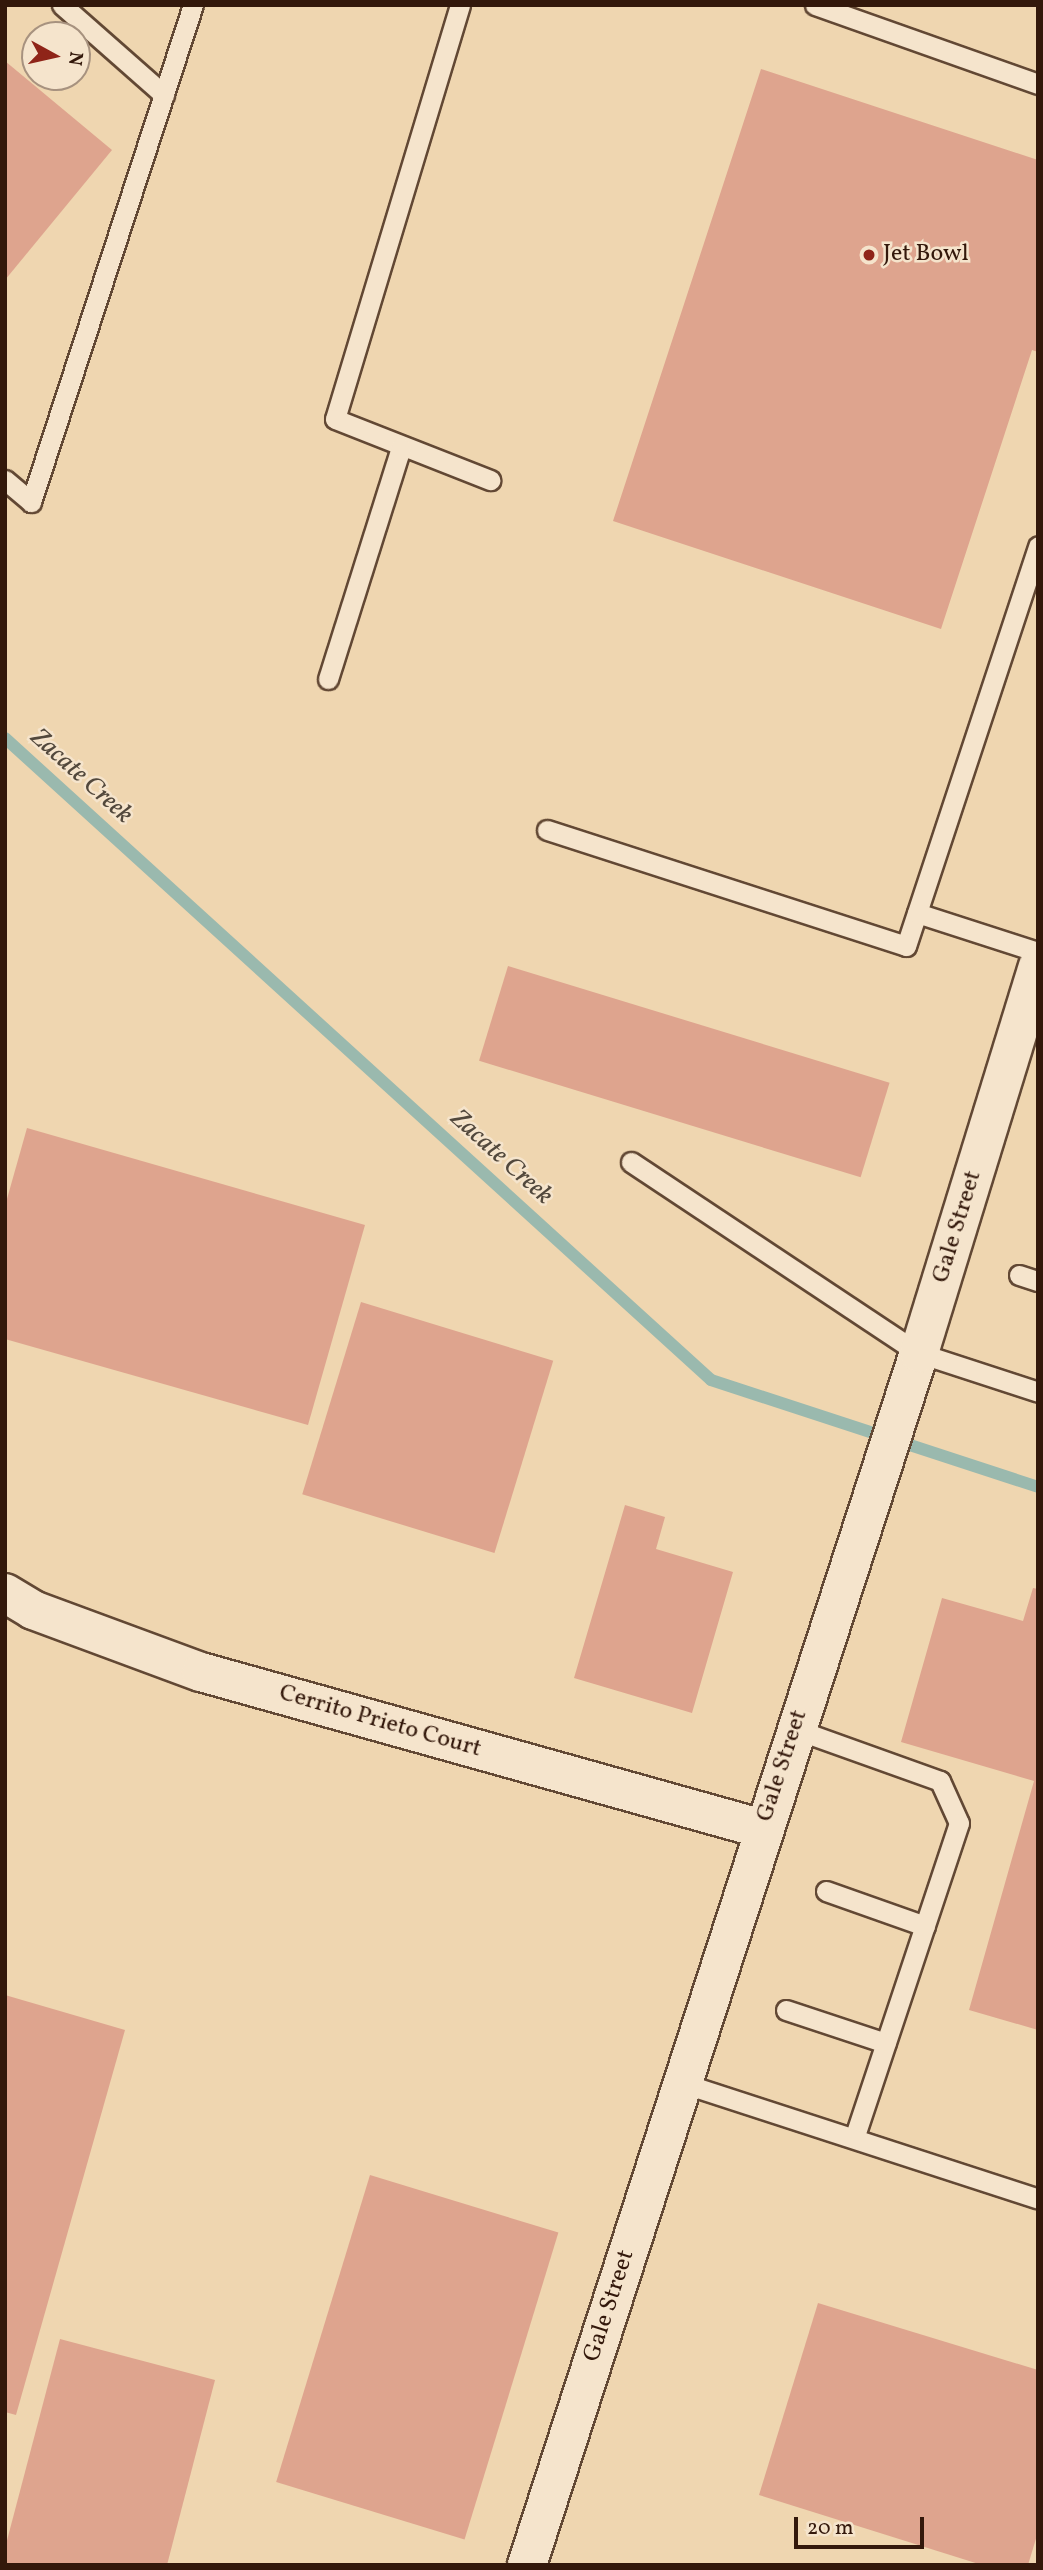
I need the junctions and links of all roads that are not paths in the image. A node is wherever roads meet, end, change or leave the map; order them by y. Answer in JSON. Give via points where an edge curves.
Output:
{"nodes":[{"id":1,"x":62,"y":5,"type":"edge"},
{"id":2,"x":193,"y":5,"type":"edge"},
{"id":3,"x":460,"y":5,"type":"edge"},
{"id":4,"x":815,"y":5,"type":"edge"},
{"id":5,"x":1038,"y":84,"type":"edge"},
{"id":6,"x":164,"y":94,"type":"junction"},
{"id":7,"x":401,"y":447,"type":"junction"},
{"id":8,"x":5,"y":480,"type":"edge"},
{"id":9,"x":490,"y":480,"type":"dead end"},
{"id":10,"x":1038,"y":546,"type":"edge"},
{"id":11,"x":328,"y":678,"type":"dead end"},
{"id":12,"x":547,"y":830,"type":"dead end"},
{"id":13,"x":917,"y":913,"type":"junction"},
{"id":14,"x":1038,"y":952,"type":"edge"},
{"id":15,"x":1038,"y":967,"type":"edge"},
{"id":16,"x":631,"y":1162,"type":"dead end"},
{"id":17,"x":914,"y":1366,"type":"junction"},
{"id":18,"x":1038,"y":1392,"type":"edge"},
{"id":19,"x":5,"y":1593,"type":"edge"},
{"id":20,"x":795,"y":1729,"type":"junction"},
{"id":21,"x":763,"y":1829,"type":"junction"},
{"id":22,"x":826,"y":1891,"type":"dead end"},
{"id":23,"x":925,"y":1926,"type":"junction"},
{"id":24,"x":786,"y":2010,"type":"dead end"},
{"id":25,"x":886,"y":2043,"type":"junction"},
{"id":26,"x":682,"y":2083,"type":"junction"},
{"id":27,"x":854,"y":2138,"type":"junction"},
{"id":28,"x":1038,"y":2199,"type":"edge"},
{"id":29,"x":527,"y":2565,"type":"edge"}],
"edges":[{"from":1,"to":6,"type":"lane"},
{"from":2,"to":6,"type":"lane"},
{"from":3,"to":7,"type":"lane","via":[[335,419]]},
{"from":4,"to":5,"type":"lane"},
{"from":6,"to":8,"type":"lane","via":[[31,502]]},
{"from":7,"to":9,"type":"lane"},
{"from":7,"to":11,"type":"lane"},
{"from":10,"to":13,"type":"lane"},
{"from":12,"to":13,"type":"lane","via":[[906,946]]},
{"from":13,"to":14,"type":"lane"},
{"from":15,"to":17,"type":"street","name":"Gale Street"},
{"from":16,"to":17,"type":"lane"},
{"from":17,"to":18,"type":"lane"},
{"from":17,"to":20,"type":"street","name":"Gale Street"},
{"from":19,"to":21,"type":"street","name":"Cerrito Prieto Court","via":[[33,1610],[201,1672]]},
{"from":20,"to":21,"type":"street","name":"Gale Street"},
{"from":20,"to":23,"type":"lane","via":[[940,1782],[960,1823]]},
{"from":21,"to":26,"type":"street","name":"Gale Street"},
{"from":22,"to":23,"type":"lane"},
{"from":23,"to":25,"type":"lane"},
{"from":24,"to":25,"type":"lane"},
{"from":25,"to":27,"type":"lane"},
{"from":26,"to":27,"type":"lane"},
{"from":26,"to":29,"type":"street","name":"Gale Street"},
{"from":27,"to":28,"type":"lane"}]}
